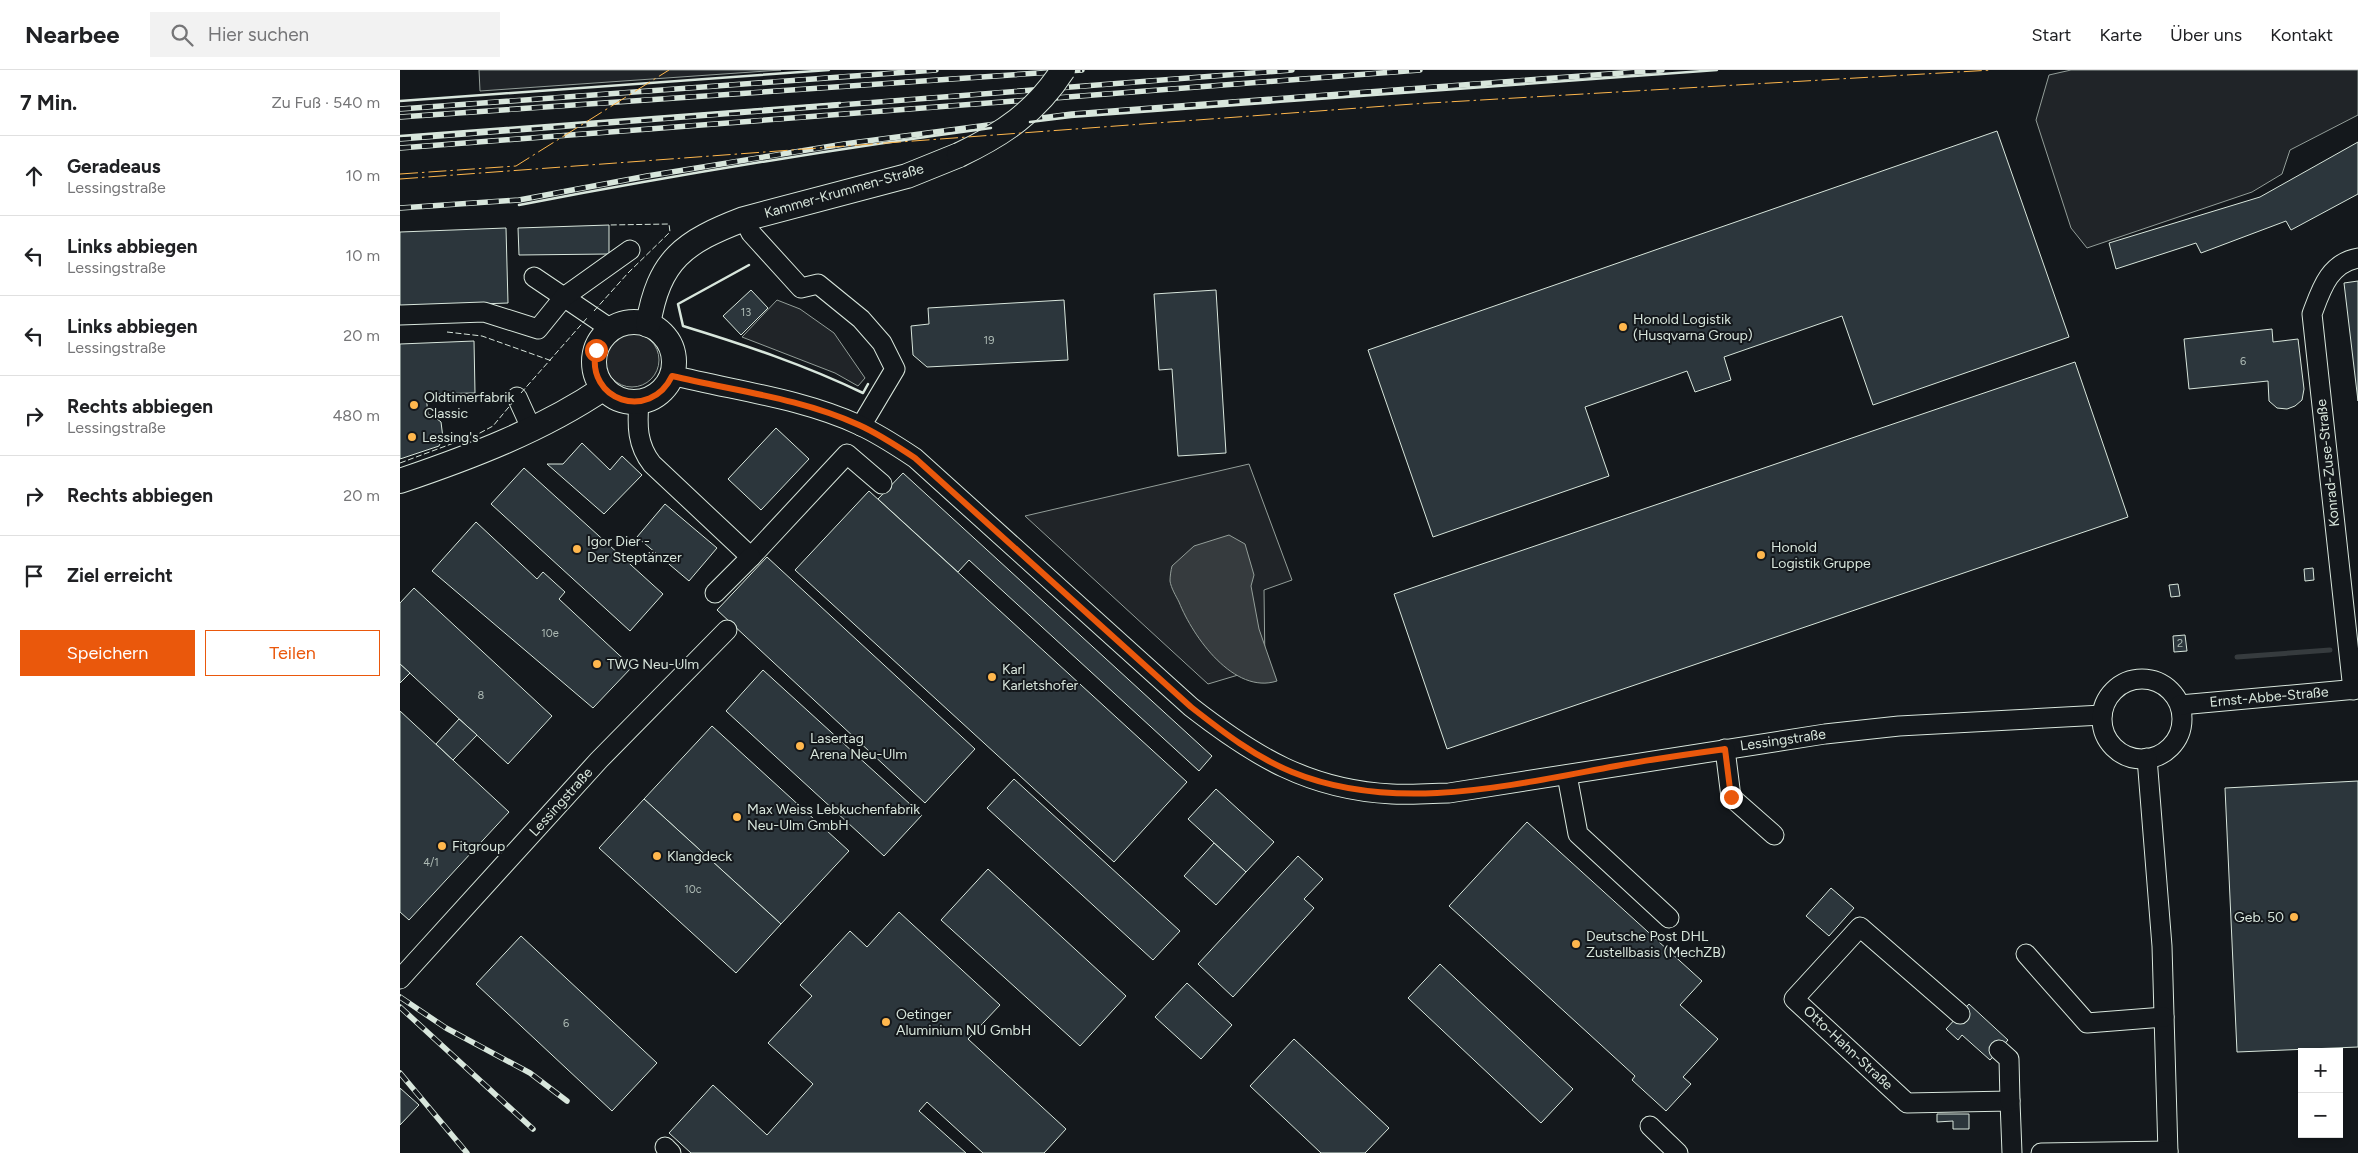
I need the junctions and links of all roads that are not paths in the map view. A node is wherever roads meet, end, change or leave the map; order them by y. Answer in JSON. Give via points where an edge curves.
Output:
{"nodes":[{"id":1,"x":1063,"y":70,"type":"edge"},
{"id":2,"x":744,"y":219,"type":"junction"},
{"id":3,"x":630,"y":250,"type":"dead end"},
{"id":4,"x":2358,"y":258,"type":"edge"},
{"id":5,"x":534,"y":278,"type":"dead end"},
{"id":6,"x":564,"y":297,"type":"junction"},
{"id":7,"x":400,"y":315,"type":"edge"},
{"id":8,"x":648,"y":325,"type":"junction"},
{"id":9,"x":611,"y":329,"type":"junction"},
{"id":10,"x":672,"y":376,"type":"junction"},
{"id":11,"x":604,"y":388,"type":"junction"},
{"id":12,"x":517,"y":397,"type":"dead end"},
{"id":13,"x":639,"y":402,"type":"junction"},
{"id":14,"x":861,"y":426,"type":"junction"},
{"id":15,"x":532,"y":430,"type":"junction"},
{"id":16,"x":400,"y":481,"type":"edge"},
{"id":17,"x":882,"y":484,"type":"dead end"},
{"id":18,"x":751,"y":557,"type":"junction"},
{"id":19,"x":715,"y":593,"type":"dead end"},
{"id":20,"x":727,"y":630,"type":"dead end"},
{"id":21,"x":2356,"y":689,"type":"edge"},
{"id":22,"x":2180,"y":705,"type":"junction"},
{"id":23,"x":2102,"y":715,"type":"junction"},
{"id":24,"x":1725,"y":749,"type":"junction"},
{"id":25,"x":2147,"y":758,"type":"junction"},
{"id":26,"x":1567,"y":775,"type":"junction"},
{"id":27,"x":1774,"y":835,"type":"dead end"},
{"id":28,"x":1669,"y":918,"type":"dead end"},
{"id":29,"x":2026,"y":954,"type":"dead end"},
{"id":30,"x":400,"y":979,"type":"edge"},
{"id":31,"x":1960,"y":1014,"type":"dead end"},
{"id":32,"x":2164,"y":1017,"type":"junction"},
{"id":33,"x":1999,"y":1050,"type":"dead end"},
{"id":34,"x":2010,"y":1101,"type":"junction"},
{"id":35,"x":1650,"y":1126,"type":"dead end"},
{"id":36,"x":2168,"y":1152,"type":"edge"},
{"id":37,"x":1678,"y":1153,"type":"edge"},
{"id":38,"x":2012,"y":1153,"type":"edge"},
{"id":39,"x":2041,"y":1153,"type":"edge"},
{"id":40,"x":2078,"y":1153,"type":"edge"}],
"edges":[{"from":1,"to":2,"type":"main road","name":"Kammer-Krummen-Straße","bridge":true,"via":[[1035,106],[1010,127],[959,155],[906,176]]},
{"from":2,"to":8,"type":"main road","name":"Kammer-Krummen-Straße","via":[[692,244],[674,261],[661,276],[652,300]]},
{"from":2,"to":14,"type":"street","via":[[751,233],[801,288],[818,284],[861,320],[882,343],[895,369]]},
{"from":3,"to":6,"type":"street"},
{"from":4,"to":21,"type":"street","name":"Konrad-Zuse-Straße","via":[[2348,260],[2324,281],[2312,314]]},
{"from":5,"to":6,"type":"street"},
{"from":6,"to":7,"type":"street","via":[[538,329],[484,312]]},
{"from":6,"to":9,"type":"street"},
{"from":8,"to":9,"type":"main road","via":[[629,323]]},
{"from":8,"to":10,"type":"main road","via":[[667,340],[673,353]]},
{"from":9,"to":11,"type":"main road","via":[[603,337],[594,358],[595,372]]},
{"from":10,"to":13,"type":"main road","via":[[653,397]]},
{"from":10,"to":14,"type":"street","name":"Lessingstraße","via":[[814,408]]},
{"from":11,"to":13,"type":"main road","via":[[625,401]]},
{"from":11,"to":15,"type":"main road"},
{"from":12,"to":15,"type":"street"},
{"from":13,"to":18,"type":"street","via":[[639,437],[644,453]]},
{"from":14,"to":26,"type":"street","name":"Lessingstraße","via":[[915,458],[1191,707],[1271,762],[1323,783],[1391,794],[1449,793]]},
{"from":15,"to":16,"type":"main road"},
{"from":17,"to":18,"type":"street","via":[[847,454]]},
{"from":18,"to":19,"type":"street"},
{"from":20,"to":30,"type":"street","name":"Lessingstraße","via":[[600,760]]},
{"from":21,"to":22,"type":"street","name":"Ernst-Abbe-Straße"},
{"from":22,"to":23,"type":"street","via":[[2168,688],[2150,680],[2132,680],[2111,694]]},
{"from":22,"to":25,"type":"street","via":[[2182,724],[2178,737],[2165,751]]},
{"from":23,"to":24,"type":"street","name":"Lessingstraße","via":[[1899,726]]},
{"from":23,"to":25,"type":"street","via":[[2103,727],[2114,748],[2129,756]]},
{"from":24,"to":26,"type":"street","name":"Lessingstraße"},
{"from":24,"to":27,"type":"street","via":[[1731,797]]},
{"from":25,"to":32,"type":"street","via":[[2162,946]]},
{"from":26,"to":28,"type":"street","via":[[1578,834]]},
{"from":29,"to":32,"type":"street","via":[[2087,1023]]},
{"from":31,"to":34,"type":"street","name":"Otto-Hahn-Straße","via":[[1860,927],[1794,999],[1907,1103]]},
{"from":32,"to":36,"type":"street"},
{"from":33,"to":34,"type":"street","via":[[2009,1058]]},
{"from":34,"to":38,"type":"street"},
{"from":35,"to":37,"type":"street"},
{"from":36,"to":40,"type":"street"},
{"from":39,"to":40,"type":"street"}]}
